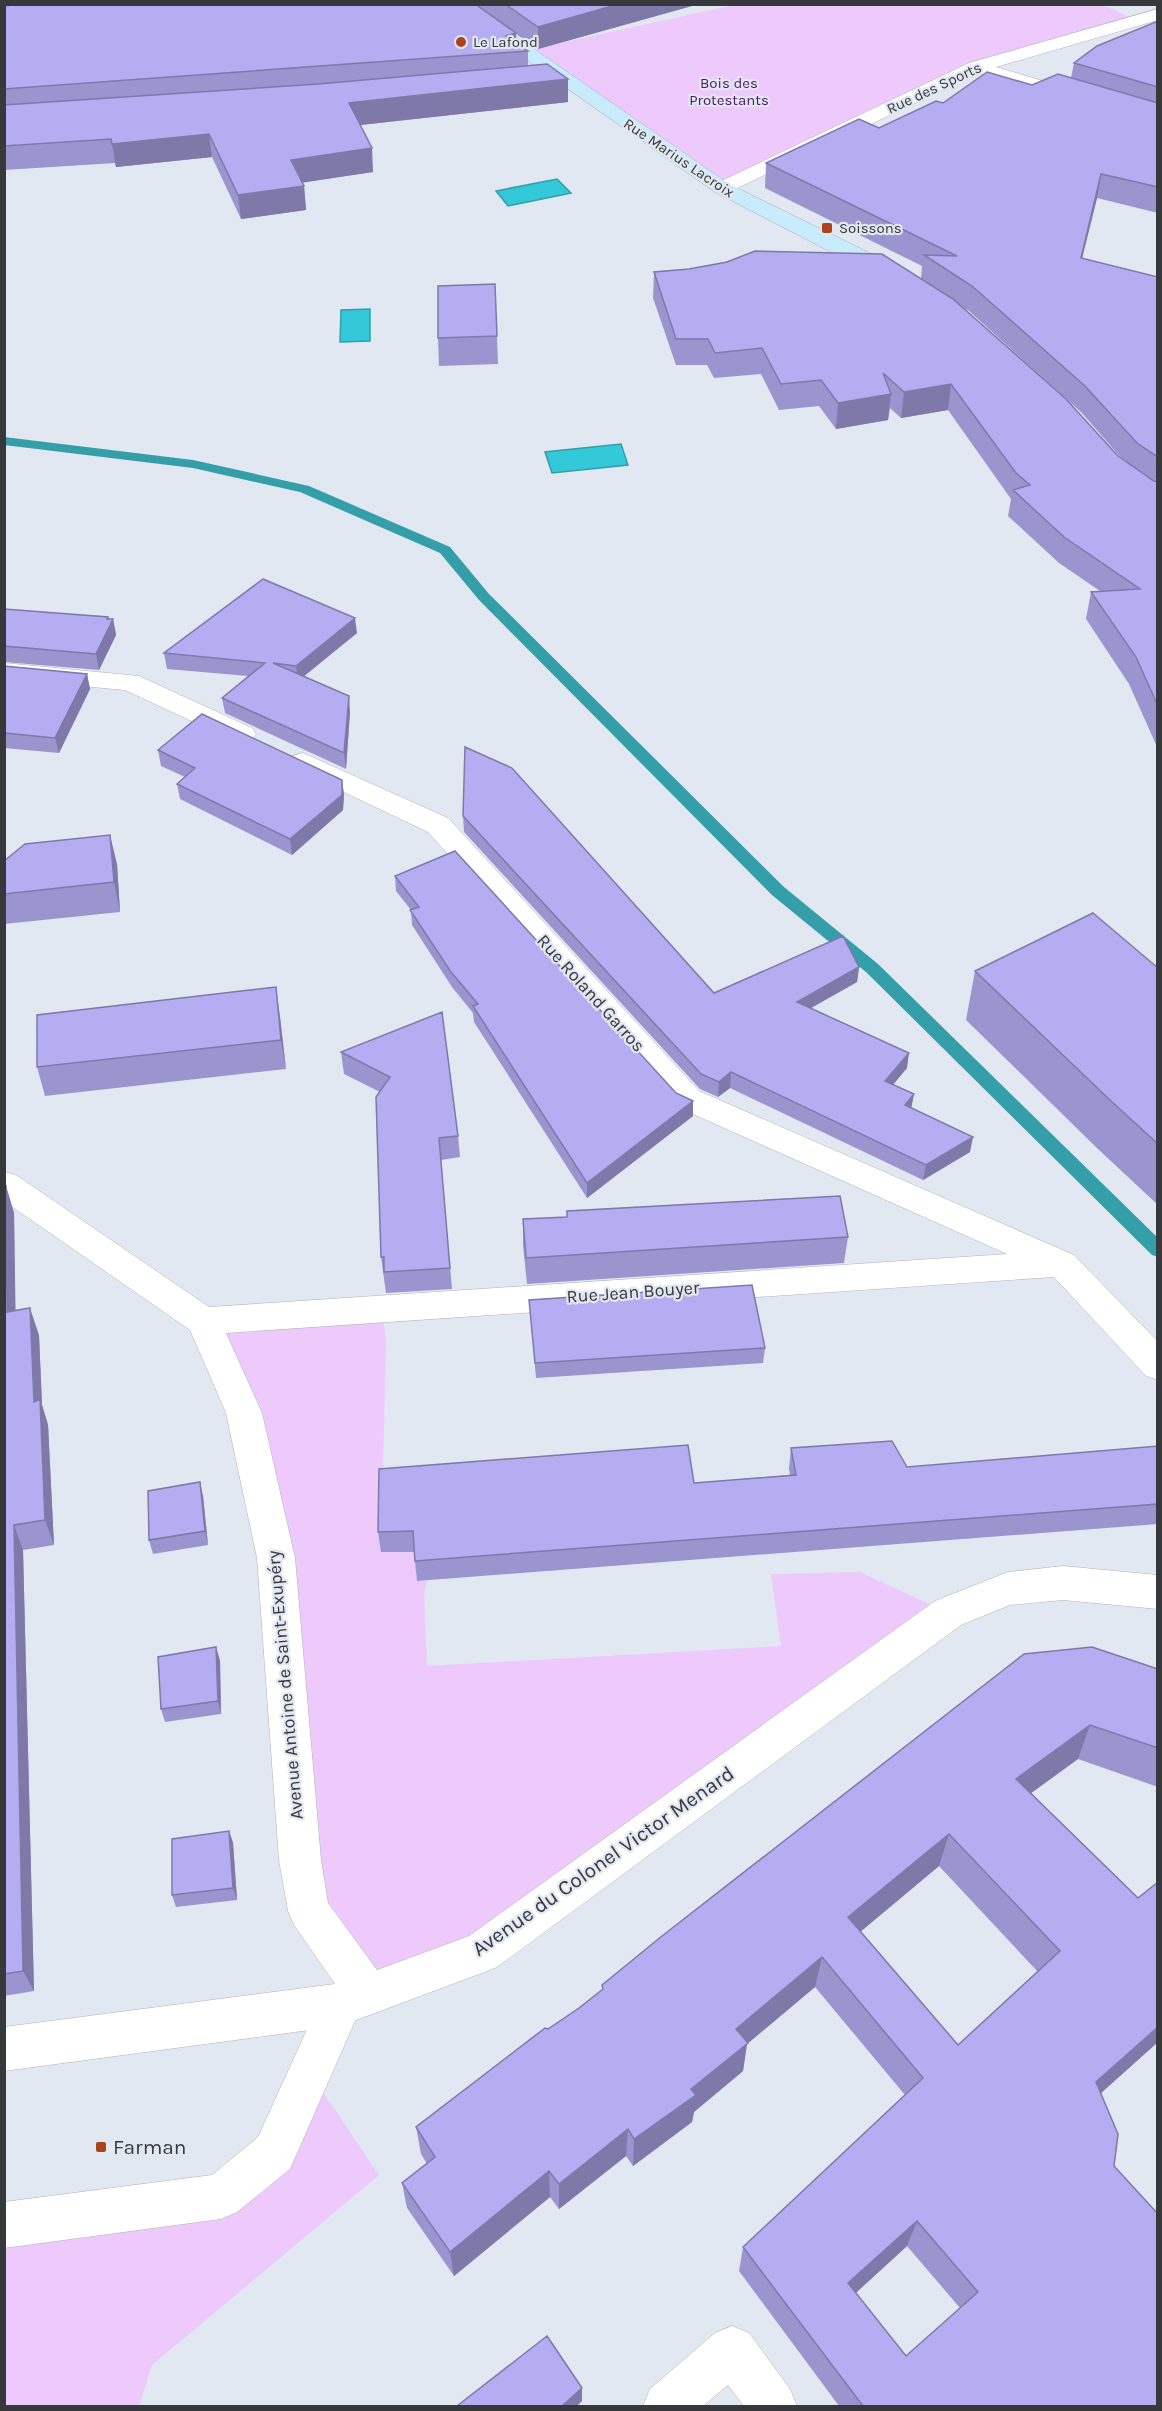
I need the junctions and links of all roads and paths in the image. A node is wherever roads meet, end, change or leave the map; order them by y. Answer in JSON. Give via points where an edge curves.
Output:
{"nodes":[{"id":1,"x":456,"y":4,"type":"edge"},
{"id":2,"x":1158,"y":14,"type":"edge"},
{"id":3,"x":976,"y":67,"type":"junction"},
{"id":4,"x":564,"y":79,"type":"junction"},
{"id":5,"x":541,"y":81,"type":"edge"},
{"id":6,"x":1158,"y":121,"type":"edge"},
{"id":7,"x":722,"y":188,"type":"junction"},
{"id":8,"x":914,"y":289,"type":"edge"},
{"id":9,"x":4,"y":671,"type":"edge"},
{"id":10,"x":4,"y":1184,"type":"edge"},
{"id":11,"x":1062,"y":1264,"type":"junction"},
{"id":12,"x":203,"y":1321,"type":"junction"},
{"id":13,"x":1158,"y":1366,"type":"edge"},
{"id":14,"x":1158,"y":1592,"type":"edge"},
{"id":15,"x":354,"y":1999,"type":"junction"},
{"id":16,"x":4,"y":2049,"type":"edge"},
{"id":17,"x":4,"y":2225,"type":"edge"},
{"id":18,"x":667,"y":2406,"type":"edge"},
{"id":19,"x":773,"y":2406,"type":"edge"}],
"edges":[{"from":1,"to":4,"type":"main road","name":"Rue Marius Lacroix"},
{"from":2,"to":3,"type":"street","name":"Rue des Sports"},
{"from":3,"to":6,"type":"street"},
{"from":3,"to":7,"type":"street","name":"Rue des Sports"},
{"from":4,"to":5,"type":"street"},
{"from":4,"to":7,"type":"main road","name":"Rue Marius Lacroix"},
{"from":7,"to":8,"type":"main road","name":"Rue Marius Lacroix","via":[[878,266]]},
{"from":9,"to":11,"type":"street","name":"Rue Roland Garros","via":[[130,682],[438,825],[688,1100]]},
{"from":10,"to":12,"type":"street"},
{"from":11,"to":12,"type":"street","name":"Rue Jean Bouyer"},
{"from":11,"to":13,"type":"street","name":"Rue Roland Garros"},
{"from":12,"to":15,"type":"street","name":"Avenue Antoine de Saint-Exupéry","via":[[244,1413],[276,1558],[300,1860],[309,1911]]},
{"from":14,"to":15,"type":"street","name":"Avenue du Colonel Victor Menard","via":[[1063,1583],[1008,1589],[948,1613],[482,1952]]},
{"from":15,"to":16,"type":"street","name":"Avenue du Colonel Victor Menard"},
{"from":15,"to":17,"type":"street","via":[[274,2152],[221,2196]]},
{"from":18,"to":19,"type":"street","via":[[732,2350]]}]}
